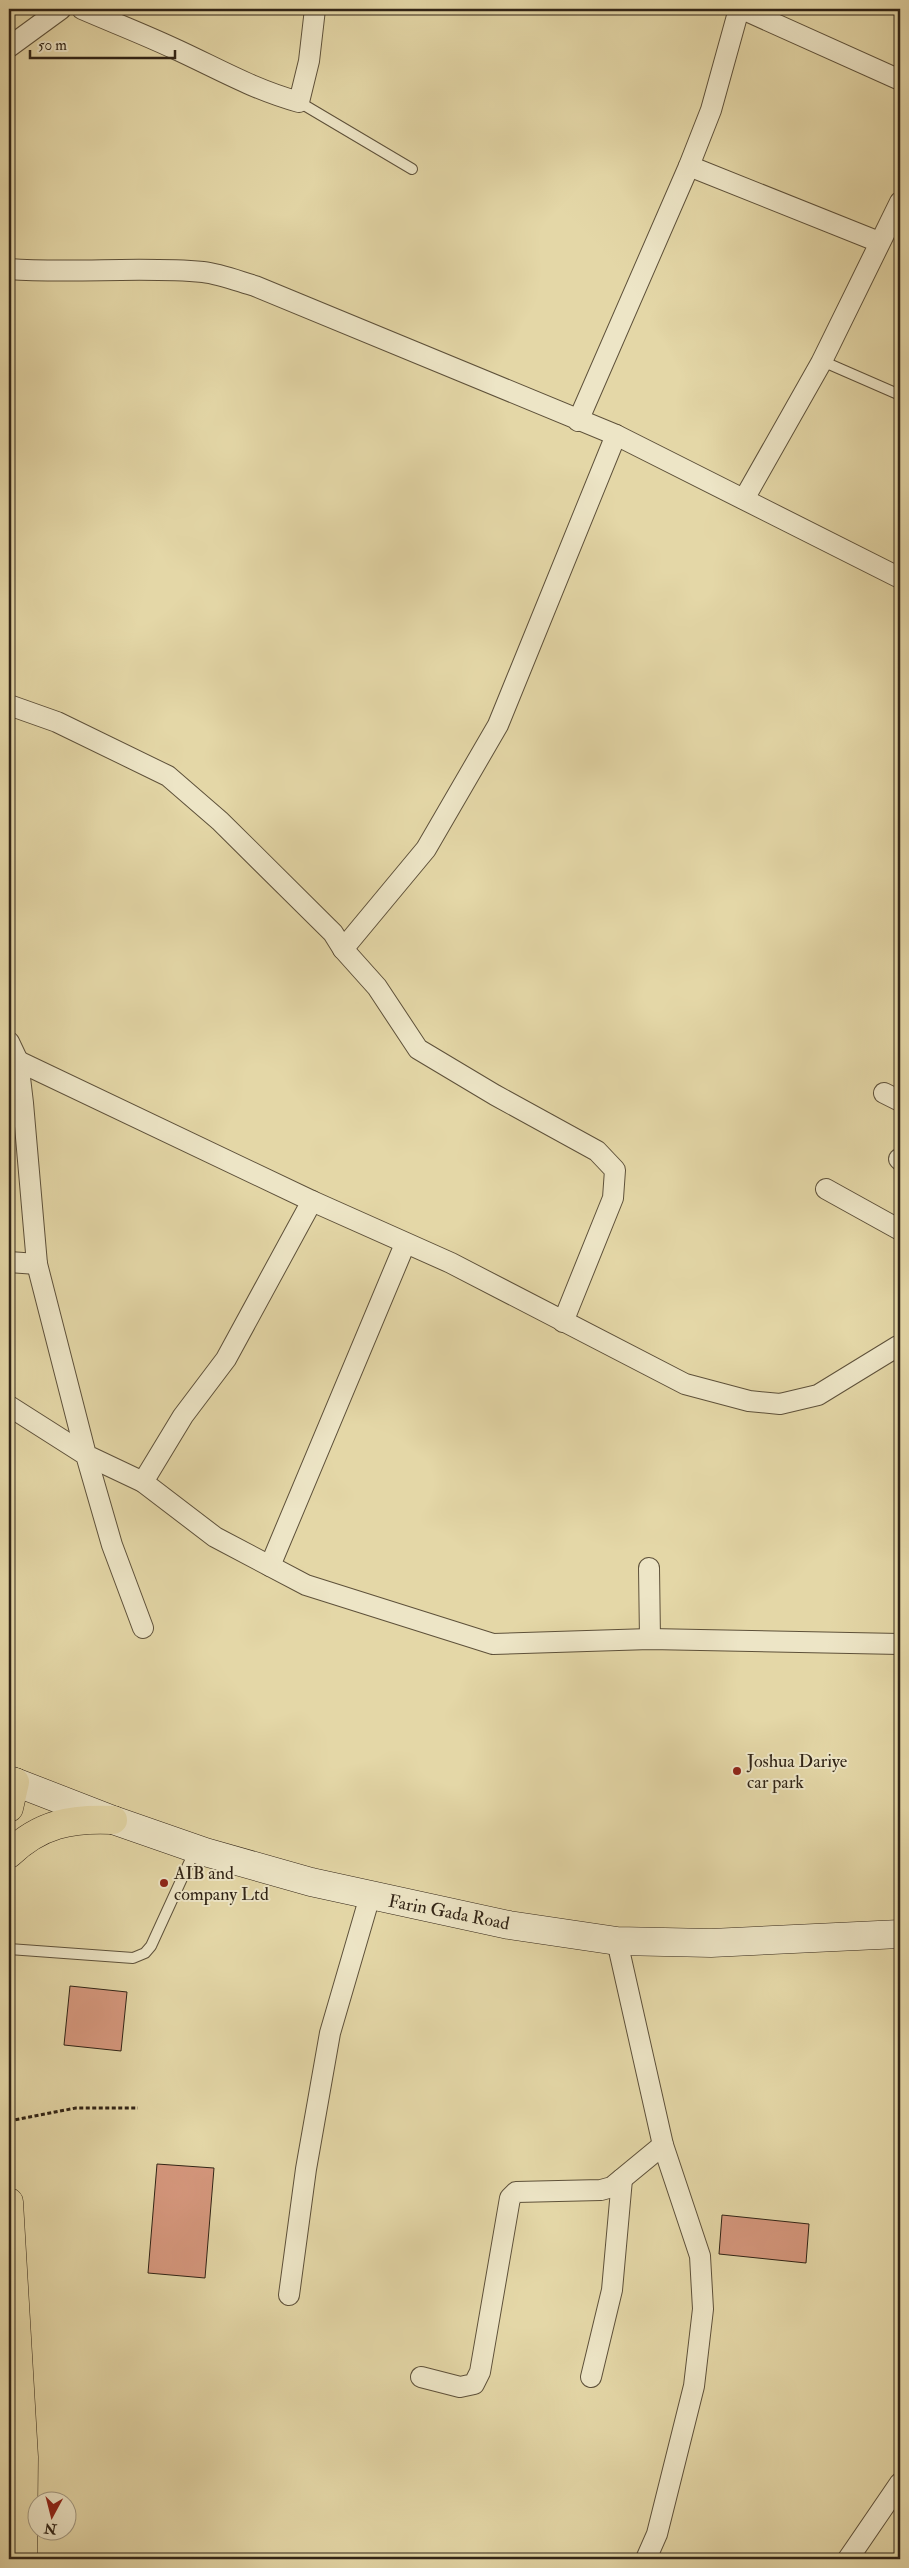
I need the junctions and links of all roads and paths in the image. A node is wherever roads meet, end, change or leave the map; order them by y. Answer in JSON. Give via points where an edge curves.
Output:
{"nodes":[{"id":1,"x":61,"y":9,"type":"edge"},
{"id":2,"x":82,"y":9,"type":"edge"},
{"id":3,"x":315,"y":9,"type":"edge"},
{"id":4,"x":741,"y":9,"type":"edge"},
{"id":5,"x":9,"y":47,"type":"edge"},
{"id":6,"x":900,"y":80,"type":"edge"},
{"id":7,"x":299,"y":102,"type":"junction"},
{"id":8,"x":689,"y":166,"type":"junction"},
{"id":9,"x":412,"y":170,"type":"dead end"},
{"id":10,"x":900,"y":202,"type":"edge"},
{"id":11,"x":888,"y":239,"type":"edge"},
{"id":12,"x":9,"y":269,"type":"edge"},
{"id":13,"x":822,"y":361,"type":"junction"},
{"id":14,"x":900,"y":395,"type":"edge"},
{"id":15,"x":578,"y":421,"type":"junction"},
{"id":16,"x":616,"y":435,"type":"junction"},
{"id":17,"x":744,"y":499,"type":"junction"},
{"id":18,"x":900,"y":578,"type":"edge"},
{"id":19,"x":9,"y":705,"type":"edge"},
{"id":20,"x":343,"y":949,"type":"junction"},
{"id":21,"x":9,"y":1042,"type":"edge"},
{"id":22,"x":18,"y":1061,"type":"junction"},
{"id":23,"x":826,"y":1189,"type":"dead end"},
{"id":24,"x":312,"y":1201,"type":"junction"},
{"id":25,"x":900,"y":1230,"type":"edge"},
{"id":26,"x":405,"y":1244,"type":"junction"},
{"id":27,"x":9,"y":1262,"type":"edge"},
{"id":28,"x":37,"y":1264,"type":"junction"},
{"id":29,"x":563,"y":1322,"type":"junction"},
{"id":30,"x":899,"y":1346,"type":"edge"},
{"id":31,"x":9,"y":1406,"type":"edge"},
{"id":32,"x":86,"y":1455,"type":"junction"},
{"id":33,"x":143,"y":1482,"type":"junction"},
{"id":34,"x":270,"y":1566,"type":"junction"},
{"id":35,"x":649,"y":1568,"type":"dead end"},
{"id":36,"x":143,"y":1628,"type":"dead end"},
{"id":37,"x":650,"y":1639,"type":"junction"},
{"id":38,"x":900,"y":1644,"type":"edge"},
{"id":39,"x":11,"y":1790,"type":"edge"},
{"id":40,"x":113,"y":1820,"type":"junction"},
{"id":41,"x":196,"y":1849,"type":"junction"},
{"id":42,"x":9,"y":1854,"type":"edge"},
{"id":43,"x":370,"y":1896,"type":"junction"},
{"id":44,"x":900,"y":1934,"type":"edge"},
{"id":45,"x":617,"y":1941,"type":"junction"},
{"id":46,"x":9,"y":1949,"type":"edge"},
{"id":47,"x":138,"y":2108,"type":"dead end"},
{"id":48,"x":9,"y":2121,"type":"edge"},
{"id":49,"x":663,"y":2145,"type":"junction"},
{"id":50,"x":622,"y":2179,"type":"junction"},
{"id":51,"x":9,"y":2202,"type":"edge"},
{"id":52,"x":289,"y":2295,"type":"dead end"},
{"id":53,"x":421,"y":2377,"type":"dead end"},
{"id":54,"x":592,"y":2377,"type":"dead end"},
{"id":55,"x":900,"y":2483,"type":"edge"},
{"id":56,"x":23,"y":2559,"type":"edge"},
{"id":57,"x":646,"y":2559,"type":"edge"},
{"id":58,"x":848,"y":2559,"type":"edge"}],
"edges":[{"from":1,"to":5,"type":"street"},
{"from":2,"to":7,"type":"street","via":[[174,48],[235,80]]},
{"from":3,"to":7,"type":"street","via":[[309,61]]},
{"from":4,"to":6,"type":"street"},
{"from":4,"to":8,"type":"street","via":[[711,110]]},
{"from":7,"to":9,"type":"lane"},
{"from":8,"to":11,"type":"street"},
{"from":8,"to":15,"type":"street"},
{"from":10,"to":11,"type":"street"},
{"from":11,"to":13,"type":"street"},
{"from":12,"to":15,"type":"street","via":[[205,272],[255,286]]},
{"from":13,"to":14,"type":"lane"},
{"from":13,"to":17,"type":"street"},
{"from":15,"to":16,"type":"street"},
{"from":16,"to":17,"type":"street"},
{"from":16,"to":20,"type":"street","via":[[498,725],[426,849]]},
{"from":17,"to":18,"type":"street"},
{"from":19,"to":20,"type":"street","via":[[57,722],[168,776],[220,821],[333,933]]},
{"from":20,"to":29,"type":"street","via":[[377,987],[418,1049],[597,1151],[615,1170],[613,1198]]},
{"from":21,"to":22,"type":"street"},
{"from":22,"to":24,"type":"street"},
{"from":22,"to":28,"type":"street"},
{"from":23,"to":25,"type":"street"},
{"from":24,"to":26,"type":"street"},
{"from":24,"to":33,"type":"street","via":[[226,1359],[182,1416]]},
{"from":26,"to":29,"type":"street","via":[[451,1263]]},
{"from":26,"to":34,"type":"street"},
{"from":27,"to":28,"type":"street"},
{"from":28,"to":32,"type":"street"},
{"from":29,"to":30,"type":"street","via":[[685,1384],[749,1401],[780,1404],[818,1395]]},
{"from":31,"to":32,"type":"street"},
{"from":32,"to":33,"type":"street"},
{"from":32,"to":36,"type":"street","via":[[112,1545]]},
{"from":33,"to":34,"type":"street","via":[[215,1537]]},
{"from":34,"to":37,"type":"street","via":[[306,1585],[493,1644]]},
{"from":35,"to":37,"type":"street"},
{"from":37,"to":38,"type":"street"},
{"from":39,"to":40,"type":"main road","name":"Farin Gada Road"},
{"from":40,"to":41,"type":"main road","name":"Farin Gada Road"},
{"from":40,"to":42,"type":"highway","via":[[83,1819],[58,1823]]},
{"from":41,"to":43,"type":"main road","name":"Farin Gada Road"},
{"from":41,"to":46,"type":"lane","via":[[151,1946],[144,1953],[133,1958]]},
{"from":43,"to":45,"type":"main road","name":"Farin Gada Road","via":[[509,1925]]},
{"from":43,"to":52,"type":"street","via":[[330,2033],[306,2169]]},
{"from":44,"to":45,"type":"main road","name":"Farin Gada Road","via":[[711,1943]]},
{"from":45,"to":49,"type":"street"},
{"from":47,"to":48,"type":"path","via":[[76,2108]]},
{"from":49,"to":50,"type":"street"},
{"from":49,"to":57,"type":"street","via":[[700,2256],[702,2309],[694,2386],[657,2534]]},
{"from":50,"to":53,"type":"street","via":[[601,2190],[516,2192],[510,2198],[480,2372],[474,2384],[460,2387]]},
{"from":50,"to":54,"type":"street","via":[[612,2290]]},
{"from":51,"to":56,"type":"highway","via":[[24,2457]]},
{"from":55,"to":58,"type":"street"}]}
